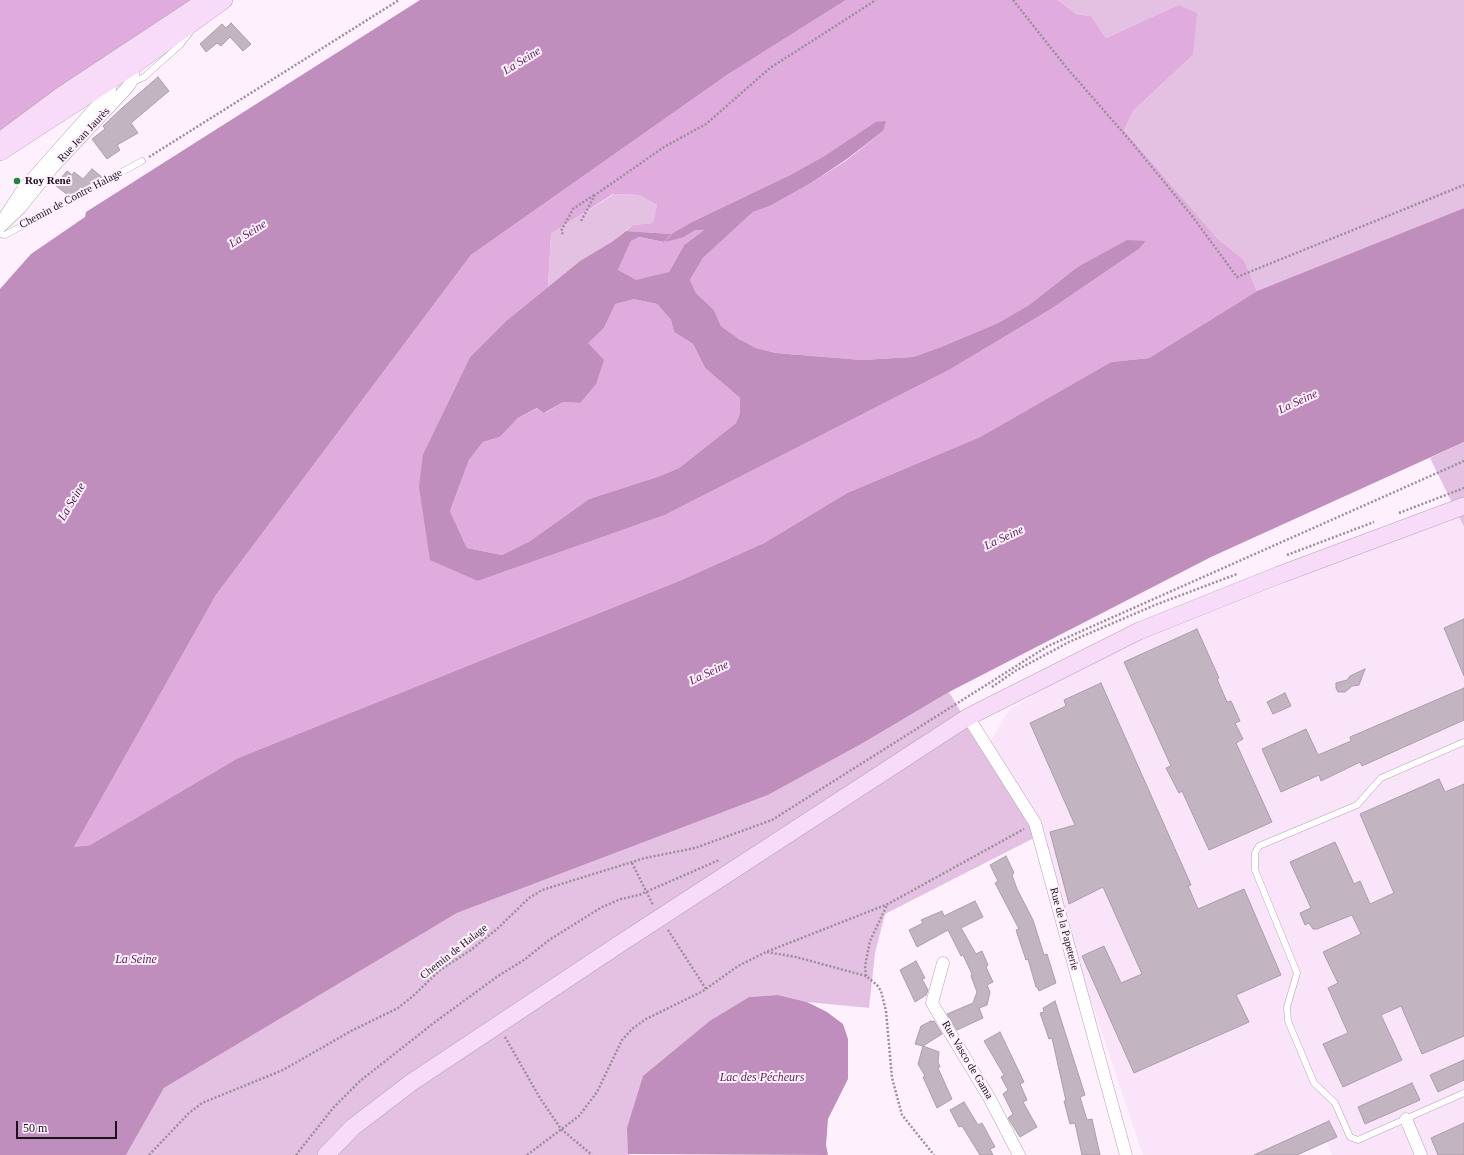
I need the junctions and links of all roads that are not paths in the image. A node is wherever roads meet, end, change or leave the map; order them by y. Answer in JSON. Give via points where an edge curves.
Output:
{"nodes":[{"id":1,"x":206,"y":0,"type":"edge"},
{"id":2,"x":224,"y":0,"type":"edge"},
{"id":3,"x":191,"y":25,"type":"junction"},
{"id":4,"x":117,"y":70,"type":"junction"},
{"id":5,"x":130,"y":84,"type":"junction"},
{"id":6,"x":121,"y":95,"type":"junction"},
{"id":7,"x":99,"y":102,"type":"junction"},
{"id":8,"x":0,"y":140,"type":"edge"},
{"id":9,"x":0,"y":152,"type":"edge"},
{"id":10,"x":142,"y":161,"type":"road end"},
{"id":11,"x":0,"y":226,"type":"edge"},
{"id":12,"x":0,"y":234,"type":"edge"},
{"id":13,"x":1464,"y":506,"type":"edge"},
{"id":14,"x":968,"y":717,"type":"junction"},
{"id":15,"x":1464,"y":742,"type":"edge"},
{"id":16,"x":943,"y":963,"type":"dead end"},
{"id":17,"x":1464,"y":1093,"type":"edge"},
{"id":18,"x":1406,"y":1119,"type":"junction"},
{"id":19,"x":326,"y":1155,"type":"edge"},
{"id":20,"x":1019,"y":1155,"type":"edge"},
{"id":21,"x":1126,"y":1155,"type":"edge"},
{"id":22,"x":1422,"y":1155,"type":"edge"}],
"edges":[{"from":1,"to":4,"type":"main road"},
{"from":2,"to":3,"type":"main road"},
{"from":3,"to":4,"type":"main road"},
{"from":3,"to":5,"type":"lane","via":[[190,32],[180,45],[144,77]]},
{"from":4,"to":5,"type":"street","via":[[133,74]]},
{"from":4,"to":6,"type":"street","via":[[116,95]]},
{"from":4,"to":7,"type":"main road"},
{"from":4,"to":8,"type":"main road","via":[[36,112]]},
{"from":5,"to":6,"type":"street","name":"Rue Jean Jaurès"},
{"from":6,"to":7,"type":"street","name":"Rue Jean Jaurès"},
{"from":7,"to":9,"type":"main road"},
{"from":7,"to":11,"type":"street","name":"Rue Jean Jaurès","via":[[20,194]]},
{"from":10,"to":12,"type":"lane","name":"Chemin de Contre Halage","via":[[5,235]]},
{"from":13,"to":14,"type":"main road","via":[[1139,631]]},
{"from":14,"to":19,"type":"main road","via":[[498,1024],[353,1127]]},
{"from":14,"to":21,"type":"street","name":"Rue de la Papeterie","via":[[1035,823]]},
{"from":15,"to":18,"type":"lane","via":[[1381,778],[1357,805],[1259,846],[1255,854],[1255,870],[1296,973],[1287,1007],[1288,1021],[1314,1083],[1335,1103],[1350,1137],[1358,1140]]},
{"from":16,"to":20,"type":"street","name":"Rue Vasco de Gama","via":[[932,1003],[990,1099]]},
{"from":17,"to":18,"type":"lane"},
{"from":18,"to":22,"type":"street"}]}
